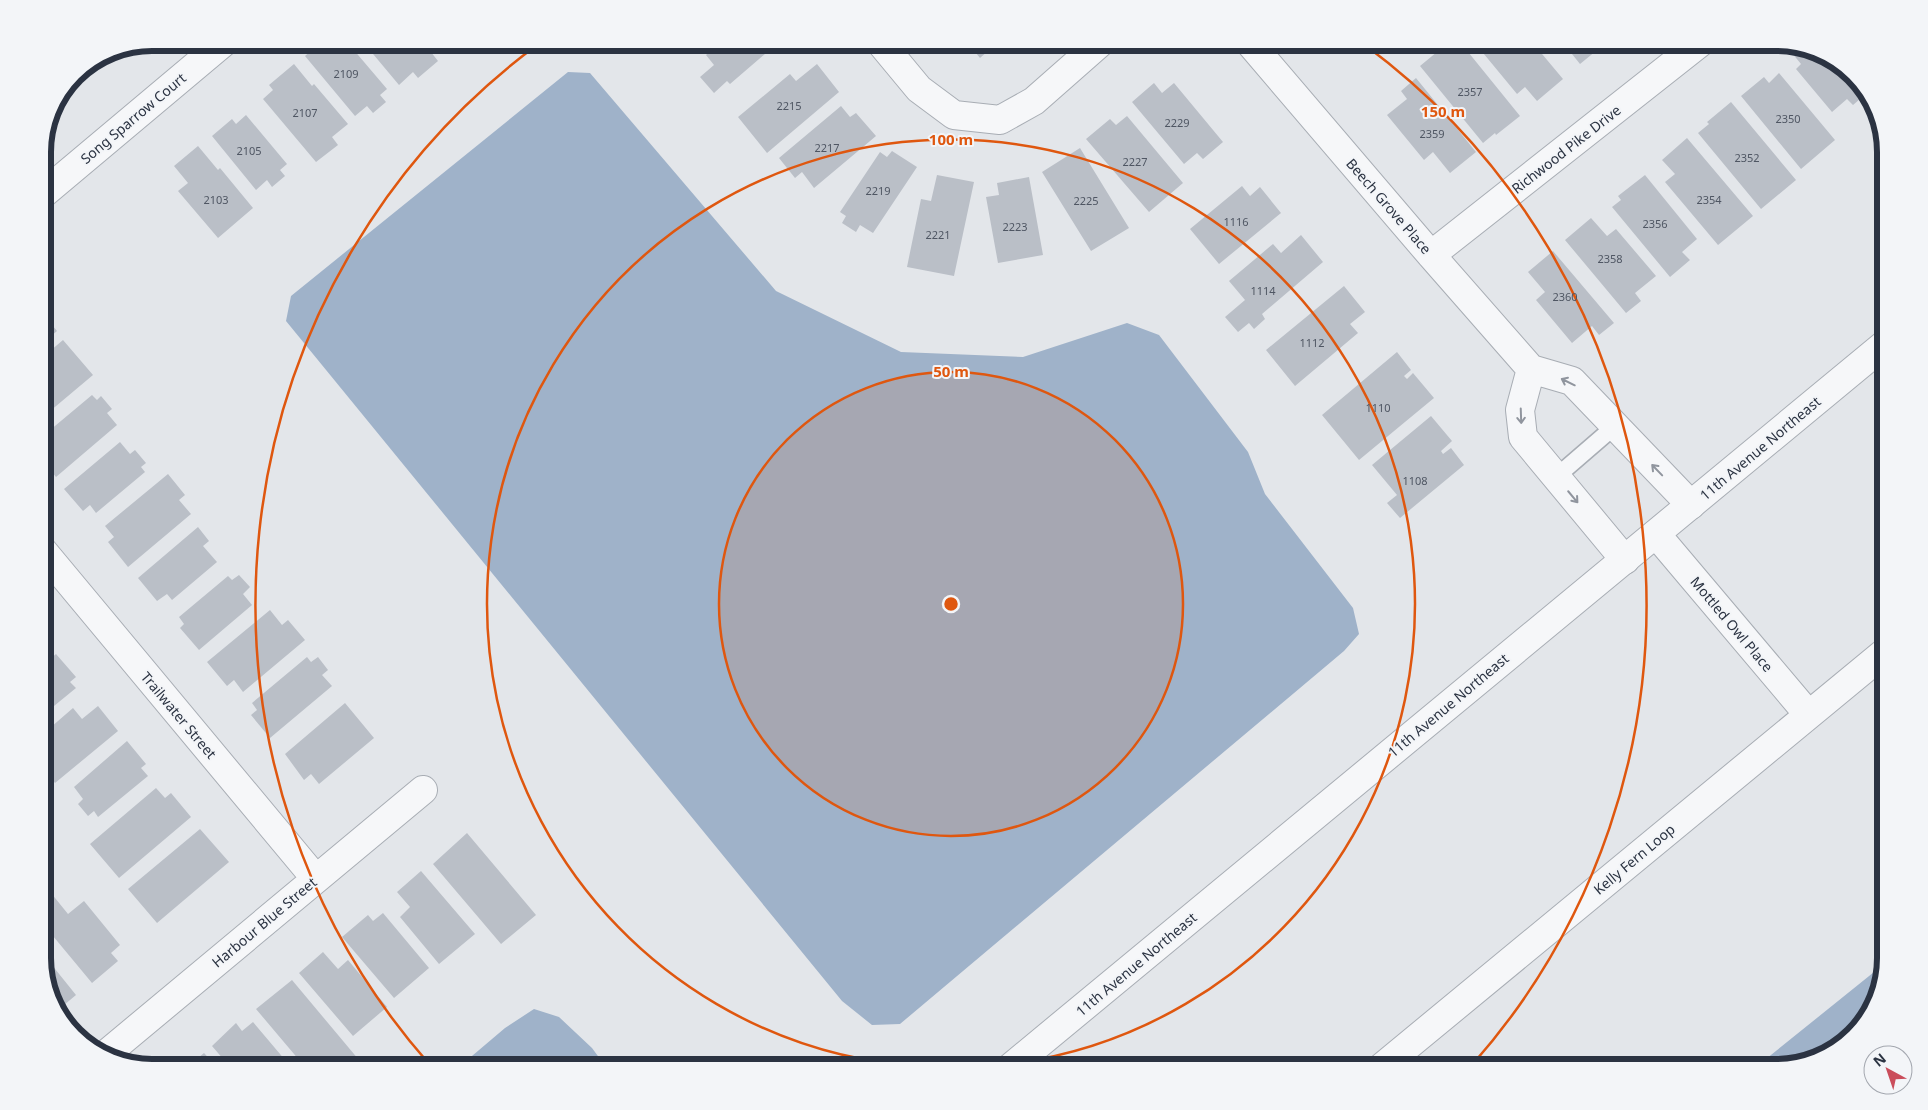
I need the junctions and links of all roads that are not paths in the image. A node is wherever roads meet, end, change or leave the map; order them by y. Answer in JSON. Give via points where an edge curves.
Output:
{"nodes":[{"id":1,"x":213,"y":51,"type":"edge"},
{"id":2,"x":887,"y":51,"type":"edge"},
{"id":3,"x":1091,"y":51,"type":"edge"},
{"id":4,"x":1257,"y":51,"type":"edge"},
{"id":5,"x":1690,"y":51,"type":"edge"},
{"id":6,"x":51,"y":187,"type":"edge"},
{"id":7,"x":1431,"y":255,"type":"junction"},
{"id":8,"x":1877,"y":351,"type":"edge"},
{"id":9,"x":1531,"y":369,"type":"junction"},
{"id":10,"x":1615,"y":426,"type":"junction"},
{"id":11,"x":1556,"y":477,"type":"junction"},
{"id":12,"x":1691,"y":505,"type":"junction"},
{"id":13,"x":1656,"y":534,"type":"junction"},
{"id":14,"x":1625,"y":560,"type":"junction"},
{"id":15,"x":51,"y":561,"type":"edge"},
{"id":16,"x":1877,"y":658,"type":"edge"},
{"id":17,"x":1808,"y":714,"type":"junction"},
{"id":18,"x":424,"y":790,"type":"dead end"},
{"id":19,"x":316,"y":879,"type":"junction"},
{"id":20,"x":111,"y":1050,"type":"edge"},
{"id":21,"x":1022,"y":1059,"type":"edge"},
{"id":22,"x":1393,"y":1059,"type":"edge"}],
"edges":[{"from":1,"to":6,"type":"street","name":"Song Sparrow Court"},
{"from":2,"to":3,"type":"street","via":[[918,89],[954,114],[1000,120],[1034,101]]},
{"from":4,"to":7,"type":"street","name":"Beech Grove Place"},
{"from":5,"to":7,"type":"street","name":"Richwood Pike Drive"},
{"from":7,"to":9,"type":"street","name":"Beech Grove Place"},
{"from":8,"to":12,"type":"street","name":"11th Avenue Northeast"},
{"from":10,"to":9,"type":"street","one_way":true,"via":[[1572,381]]},
{"from":9,"to":11,"type":"street","one_way":true,"via":[[1520,410],[1523,437]]},
{"from":10,"to":11,"type":"lane"},
{"from":12,"to":10,"type":"street","one_way":true},
{"from":11,"to":14,"type":"street","one_way":true},
{"from":12,"to":13,"type":"street","name":"11th Avenue Northeast"},
{"from":13,"to":14,"type":"street","name":"11th Avenue Northeast"},
{"from":13,"to":17,"type":"street","name":"Mottled Owl Place"},
{"from":14,"to":21,"type":"street","name":"11th Avenue Northeast"},
{"from":15,"to":19,"type":"street","name":"Trailwater Street"},
{"from":16,"to":17,"type":"street","name":"Kelly Fern Loop"},
{"from":17,"to":22,"type":"street","name":"Kelly Fern Loop"},
{"from":18,"to":19,"type":"street","name":"Harbour Blue Street"},
{"from":19,"to":20,"type":"street","name":"Harbour Blue Street"}]}
